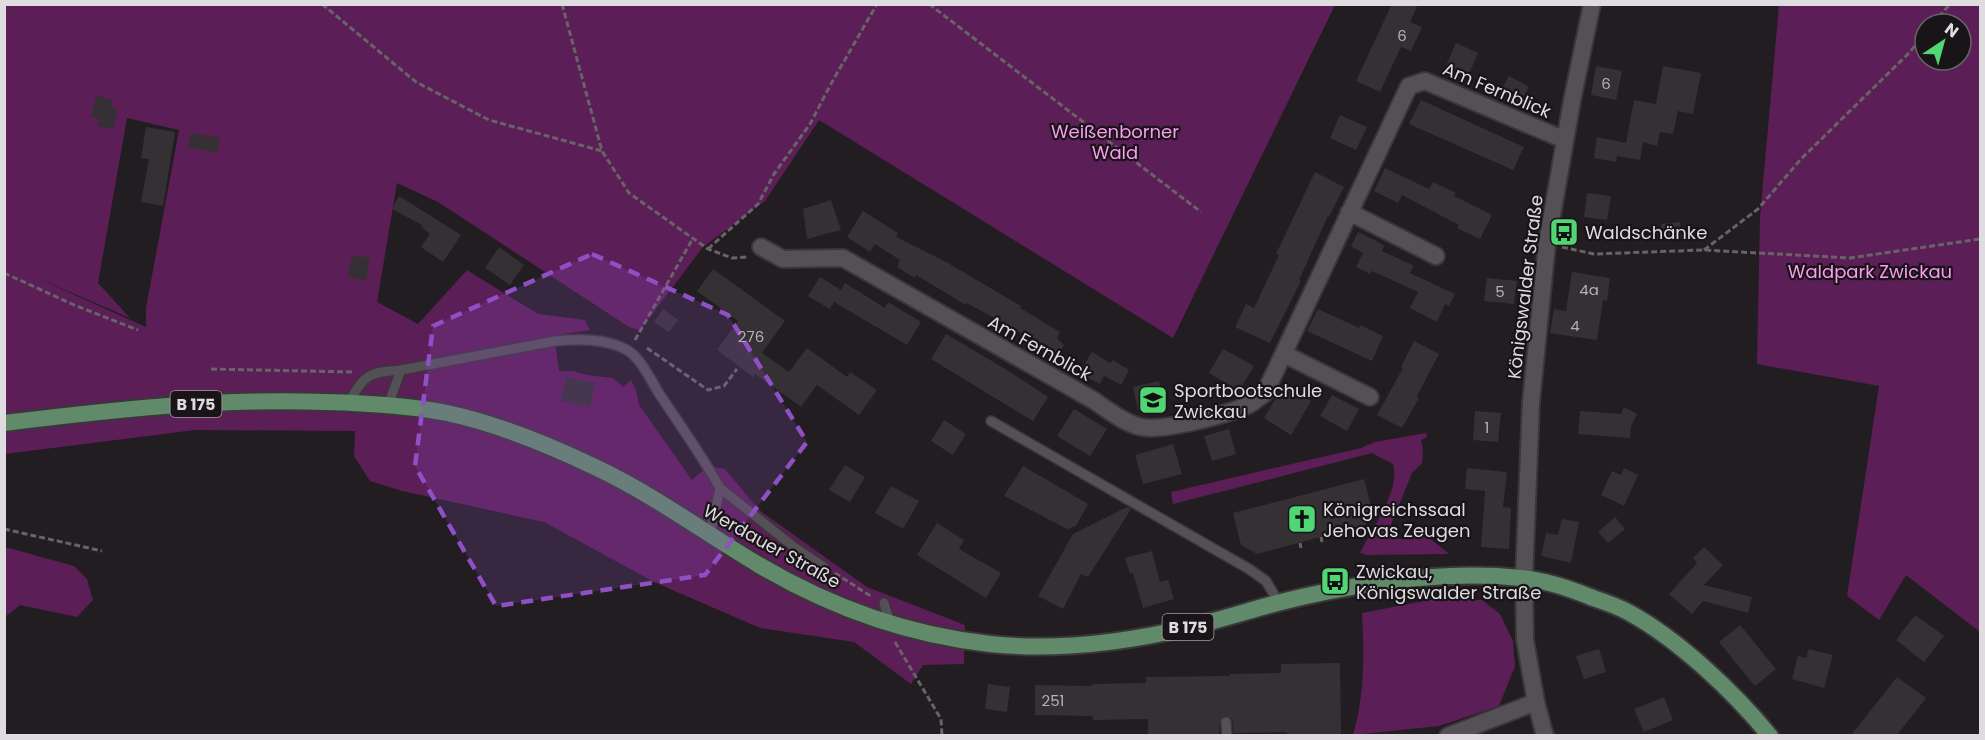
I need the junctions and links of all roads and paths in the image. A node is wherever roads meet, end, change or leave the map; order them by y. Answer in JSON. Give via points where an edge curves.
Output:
{"nodes":[{"id":1,"x":322,"y":4,"type":"edge"},
{"id":2,"x":562,"y":4,"type":"edge"},
{"id":3,"x":877,"y":4,"type":"edge"},
{"id":4,"x":929,"y":4,"type":"edge"},
{"id":5,"x":1592,"y":4,"type":"edge"},
{"id":6,"x":1913,"y":48,"type":"edge"},
{"id":7,"x":1565,"y":140,"type":"junction"},
{"id":8,"x":602,"y":150,"type":"junction"},
{"id":9,"x":1201,"y":212,"type":"dead end"},
{"id":10,"x":1349,"y":212,"type":"junction"},
{"id":11,"x":1980,"y":239,"type":"edge"},
{"id":12,"x":693,"y":240,"type":"junction"},
{"id":13,"x":1547,"y":244,"type":"junction"},
{"id":14,"x":708,"y":249,"type":"junction"},
{"id":15,"x":766,"y":250,"type":"joint"},
{"id":16,"x":1703,"y":250,"type":"junction"},
{"id":17,"x":1436,"y":256,"type":"dead end"},
{"id":18,"x":4,"y":273,"type":"edge"},
{"id":19,"x":138,"y":330,"type":"dead end"},
{"id":20,"x":1284,"y":354,"type":"junction"},
{"id":21,"x":211,"y":369,"type":"dead end"},
{"id":22,"x":737,"y":369,"type":"dead end"},
{"id":23,"x":401,"y":370,"type":"junction"},
{"id":24,"x":374,"y":372,"type":"junction"},
{"id":25,"x":1370,"y":397,"type":"dead end"},
{"id":26,"x":350,"y":402,"type":"junction"},
{"id":27,"x":388,"y":405,"type":"junction"},
{"id":28,"x":991,"y":421,"type":"dead end"},
{"id":29,"x":4,"y":423,"type":"edge"},
{"id":30,"x":720,"y":488,"type":"junction"},
{"id":31,"x":4,"y":529,"type":"edge"},
{"id":32,"x":710,"y":535,"type":"junction"},
{"id":33,"x":1321,"y":537,"type":"dead end"},
{"id":34,"x":1300,"y":543,"type":"dead end"},
{"id":35,"x":1322,"y":543,"type":"dead end"},
{"id":36,"x":1301,"y":548,"type":"dead end"},
{"id":37,"x":102,"y":551,"type":"dead end"},
{"id":38,"x":824,"y":567,"type":"joint"},
{"id":39,"x":1524,"y":578,"type":"junction"},
{"id":40,"x":884,"y":603,"type":"joint"},
{"id":41,"x":1279,"y":603,"type":"junction"},
{"id":42,"x":890,"y":623,"type":"junction"},
{"id":43,"x":1536,"y":702,"type":"junction"},
{"id":44,"x":1226,"y":722,"type":"dead end"},
{"id":45,"x":942,"y":735,"type":"edge"},
{"id":46,"x":1227,"y":735,"type":"edge"},
{"id":47,"x":1448,"y":735,"type":"edge"},
{"id":48,"x":1545,"y":735,"type":"edge"},
{"id":49,"x":1770,"y":735,"type":"edge"}],
"edges":[{"from":1,"to":8,"type":"path","via":[[416,82],[489,120]]},
{"from":2,"to":8,"type":"path"},
{"from":3,"to":14,"type":"path","via":[[810,124],[758,204]]},
{"from":4,"to":9,"type":"path"},
{"from":5,"to":7,"type":"street","name":"Königswalder Straße"},
{"from":6,"to":16,"type":"path","via":[[1801,159],[1758,209]]},
{"from":7,"to":10,"type":"street","name":"Am Fernblick","via":[[1425,81],[1409,86]]},
{"from":7,"to":13,"type":"street","name":"Königswalder Straße"},
{"from":8,"to":12,"type":"path","via":[[629,193]]},
{"from":10,"to":17,"type":"street"},
{"from":10,"to":20,"type":"street","name":"Am Fernblick"},
{"from":11,"to":16,"type":"path","via":[[1850,258]]},
{"from":12,"to":14,"type":"path"},
{"from":12,"to":22,"type":"path","via":[[635,340],[708,390],[724,386]]},
{"from":13,"to":16,"type":"path","via":[[1594,254]]},
{"from":13,"to":39,"type":"street","name":"Königswalder Straße","via":[[1531,402]]},
{"from":14,"to":15,"type":"path","via":[[732,258]]},
{"from":15,"to":20,"type":"street","name":"Am Fernblick","via":[[783,260],[843,258],[1143,428],[1214,416],[1250,404],[1265,393]]},
{"from":18,"to":19,"type":"path"},
{"from":20,"to":25,"type":"street"},
{"from":21,"to":24,"type":"path"},
{"from":23,"to":24,"type":"lane"},
{"from":23,"to":27,"type":"lane"},
{"from":23,"to":30,"type":"lane","via":[[555,341],[604,342],[628,351],[646,373]]},
{"from":24,"to":26,"type":"lane","via":[[360,383]]},
{"from":26,"to":27,"type":"main road","name":"Werdauer Straße","number":"B 175"},
{"from":26,"to":29,"type":"main road","name":"Werdauer Straße","number":"B 175","via":[[213,403]]},
{"from":27,"to":32,"type":"main road","name":"Werdauer Straße","number":"B 175","via":[[445,413],[550,446],[649,496]]},
{"from":28,"to":41,"type":"lane","via":[[1249,569],[1266,581]]},
{"from":30,"to":32,"type":"lane"},
{"from":30,"to":38,"type":"lane"},
{"from":31,"to":37,"type":"path"},
{"from":32,"to":42,"type":"main road","name":"Werdauer Straße","number":"B 175","via":[[809,592]]},
{"from":33,"to":35,"type":"path"},
{"from":34,"to":36,"type":"path"},
{"from":38,"to":40,"type":"path"},
{"from":39,"to":41,"type":"main road","name":"Werdauer Straße","number":"B 175","via":[[1452,576],[1357,586]]},
{"from":39,"to":43,"type":"street","name":"Königswalder Straße","via":[[1525,640]]},
{"from":39,"to":49,"type":"main road","name":"Werdauer Straße","number":"B 175","via":[[1577,591],[1624,609],[1659,631],[1726,688]]},
{"from":40,"to":42,"type":"lane"},
{"from":41,"to":42,"type":"main road","name":"Werdauer Straße","number":"B 175","via":[[1138,638],[1085,645],[992,644]]},
{"from":42,"to":45,"type":"path","via":[[896,644],[941,719]]},
{"from":43,"to":47,"type":"street"},
{"from":43,"to":48,"type":"street","name":"Königswalder Straße"},
{"from":44,"to":46,"type":"lane"}]}
